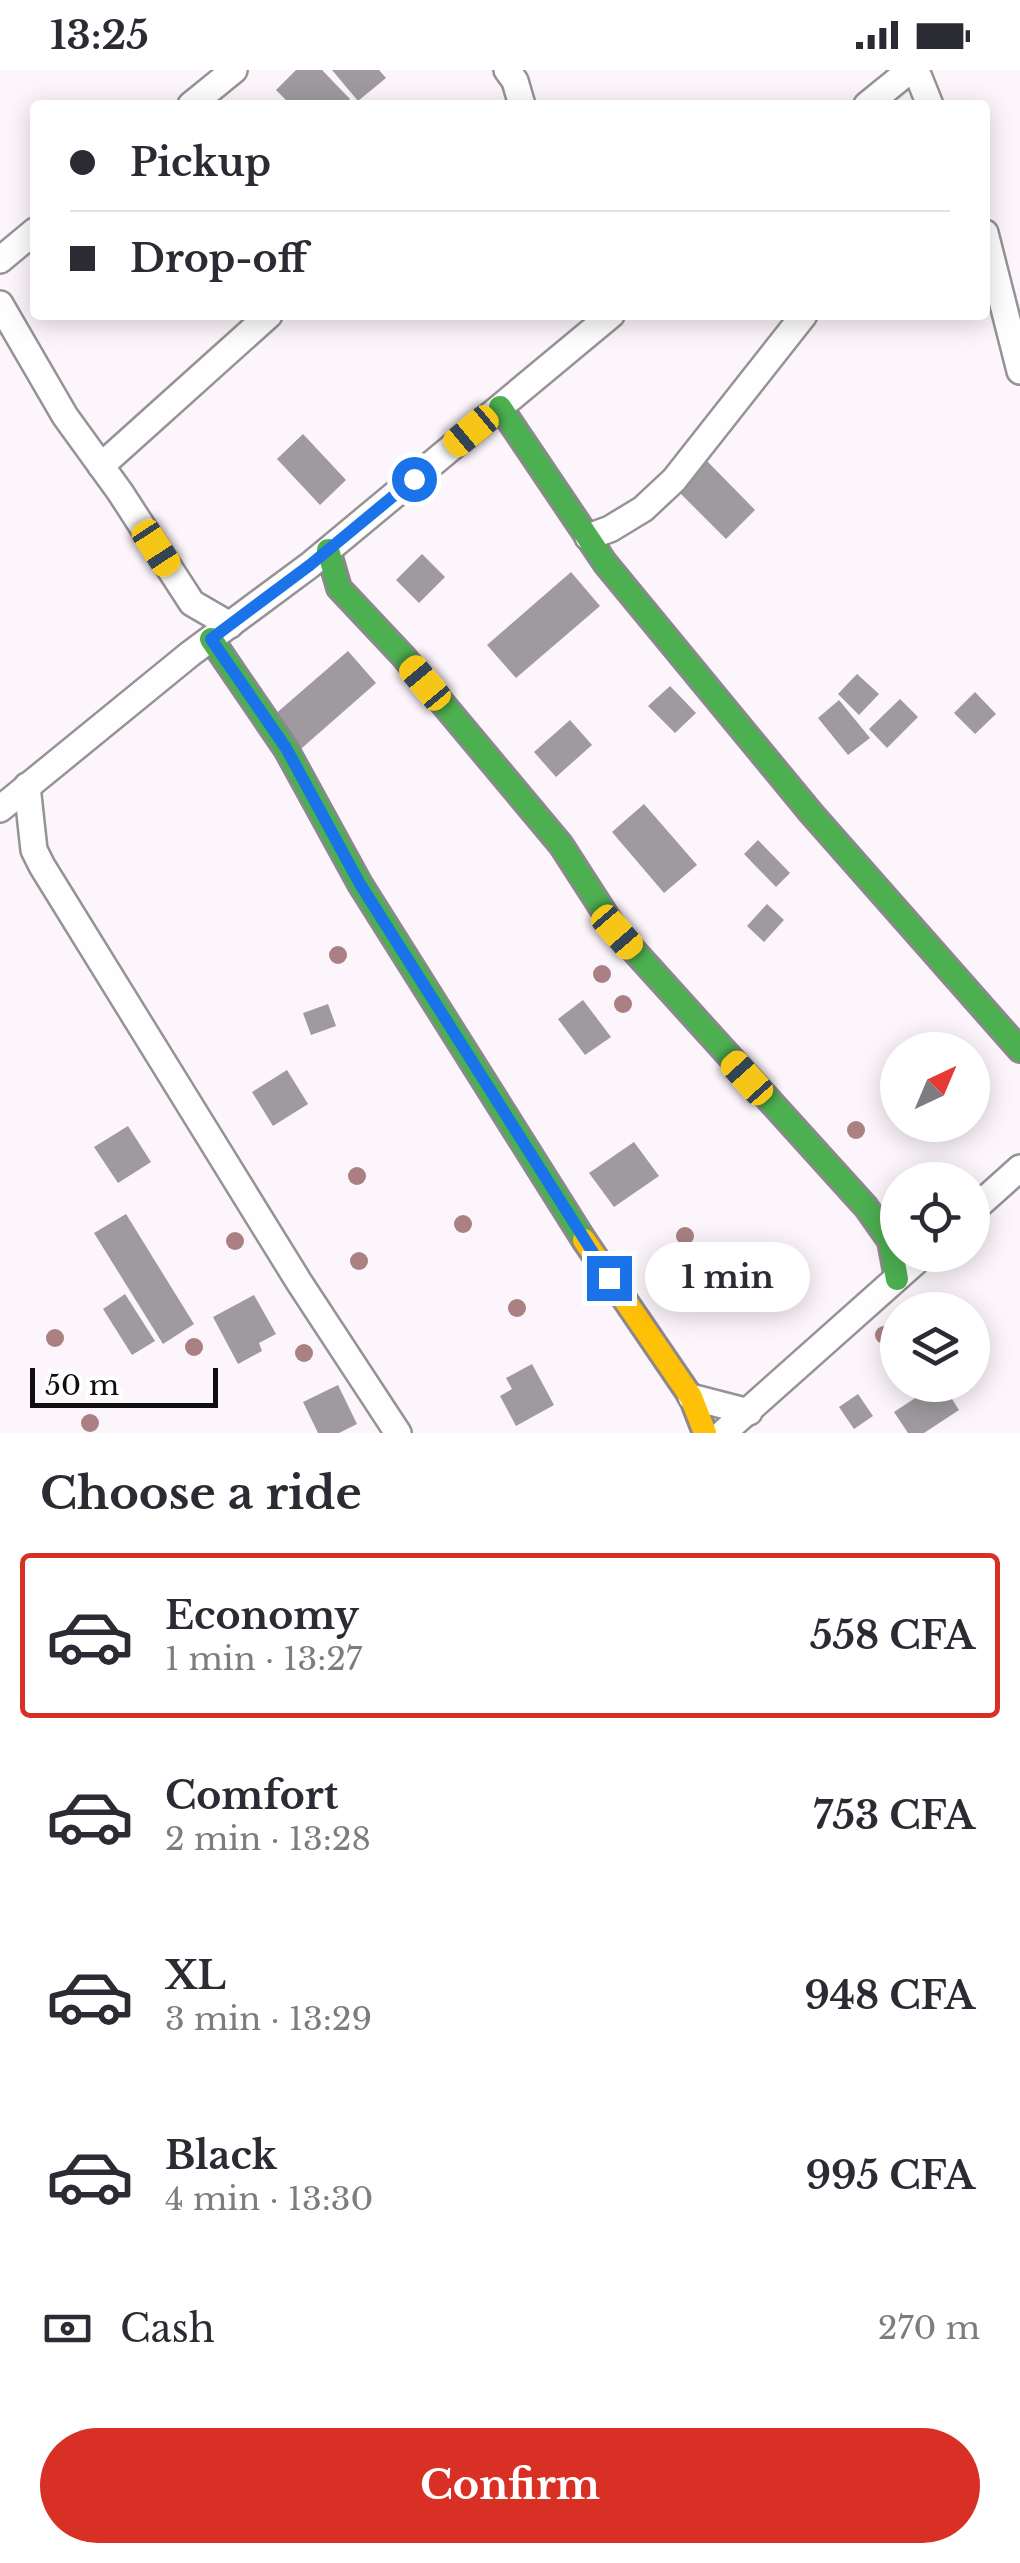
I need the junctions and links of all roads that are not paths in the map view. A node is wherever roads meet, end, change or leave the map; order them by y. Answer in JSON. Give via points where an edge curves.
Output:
{"nodes":[{"id":1,"x":234,"y":70,"type":"edge"},
{"id":2,"x":506,"y":70,"type":"edge"},
{"id":3,"x":913,"y":70,"type":"edge"},
{"id":4,"x":197,"y":100,"type":"edge"},
{"id":5,"x":521,"y":100,"type":"edge"},
{"id":6,"x":874,"y":100,"type":"edge"},
{"id":7,"x":928,"y":100,"type":"edge"},
{"id":8,"x":30,"y":235,"type":"edge"},
{"id":9,"x":990,"y":253,"type":"edge"},
{"id":10,"x":0,"y":260,"type":"edge"},
{"id":11,"x":0,"y":304,"type":"edge"},
{"id":12,"x":263,"y":320,"type":"edge"},
{"id":13,"x":605,"y":320,"type":"edge"},
{"id":14,"x":800,"y":320,"type":"edge"},
{"id":15,"x":1020,"y":371,"type":"edge"},
{"id":16,"x":500,"y":407,"type":"junction"},
{"id":17,"x":100,"y":466,"type":"junction"},
{"id":18,"x":588,"y":537,"type":"junction"},
{"id":19,"x":328,"y":550,"type":"junction"},
{"id":20,"x":293,"y":578,"type":"junction"},
{"id":21,"x":339,"y":588,"type":"junction"},
{"id":22,"x":192,"y":604,"type":"junction"},
{"id":23,"x":210,"y":639,"type":"junction"},
{"id":24,"x":27,"y":786,"type":"junction"},
{"id":25,"x":0,"y":808,"type":"edge"},
{"id":26,"x":1020,"y":1050,"type":"edge"},
{"id":27,"x":1020,"y":1168,"type":"edge"},
{"id":28,"x":990,"y":1195,"type":"edge"},
{"id":29,"x":904,"y":1272,"type":"edge"},
{"id":30,"x":897,"y":1278,"type":"junction"},
{"id":31,"x":691,"y":1397,"type":"junction"},
{"id":32,"x":749,"y":1412,"type":"junction"},
{"id":33,"x":398,"y":1433,"type":"edge"},
{"id":34,"x":705,"y":1433,"type":"edge"},
{"id":35,"x":723,"y":1433,"type":"edge"}],
"edges":[{"from":1,"to":4,"type":"street"},
{"from":2,"to":5,"type":"street"},
{"from":3,"to":6,"type":"street"},
{"from":3,"to":7,"type":"street"},
{"from":8,"to":10,"type":"street"},
{"from":9,"to":15,"type":"street"},
{"from":11,"to":17,"type":"street"},
{"from":12,"to":17,"type":"street"},
{"from":13,"to":16,"type":"street"},
{"from":14,"to":18,"type":"street","via":[[674,480],[644,509]]},
{"from":16,"to":18,"type":"street"},
{"from":16,"to":19,"type":"street"},
{"from":17,"to":22,"type":"street"},
{"from":18,"to":26,"type":"street","via":[[811,813]]},
{"from":19,"to":20,"type":"street"},
{"from":19,"to":21,"type":"street"},
{"from":20,"to":21,"type":"street"},
{"from":20,"to":23,"type":"street"},
{"from":21,"to":30,"type":"street","via":[[560,845],[617,932],[866,1207],[890,1240]]},
{"from":22,"to":23,"type":"street"},
{"from":22,"to":23,"type":"street"},
{"from":23,"to":24,"type":"street"},
{"from":23,"to":31,"type":"street","via":[[286,748],[360,884],[589,1248]]},
{"from":24,"to":25,"type":"street"},
{"from":24,"to":33,"type":"street","via":[[42,866]]},
{"from":27,"to":28,"type":"street"},
{"from":29,"to":30,"type":"street"},
{"from":30,"to":32,"type":"street"},
{"from":31,"to":32,"type":"street"},
{"from":31,"to":34,"type":"street"},
{"from":32,"to":35,"type":"street"}]}
